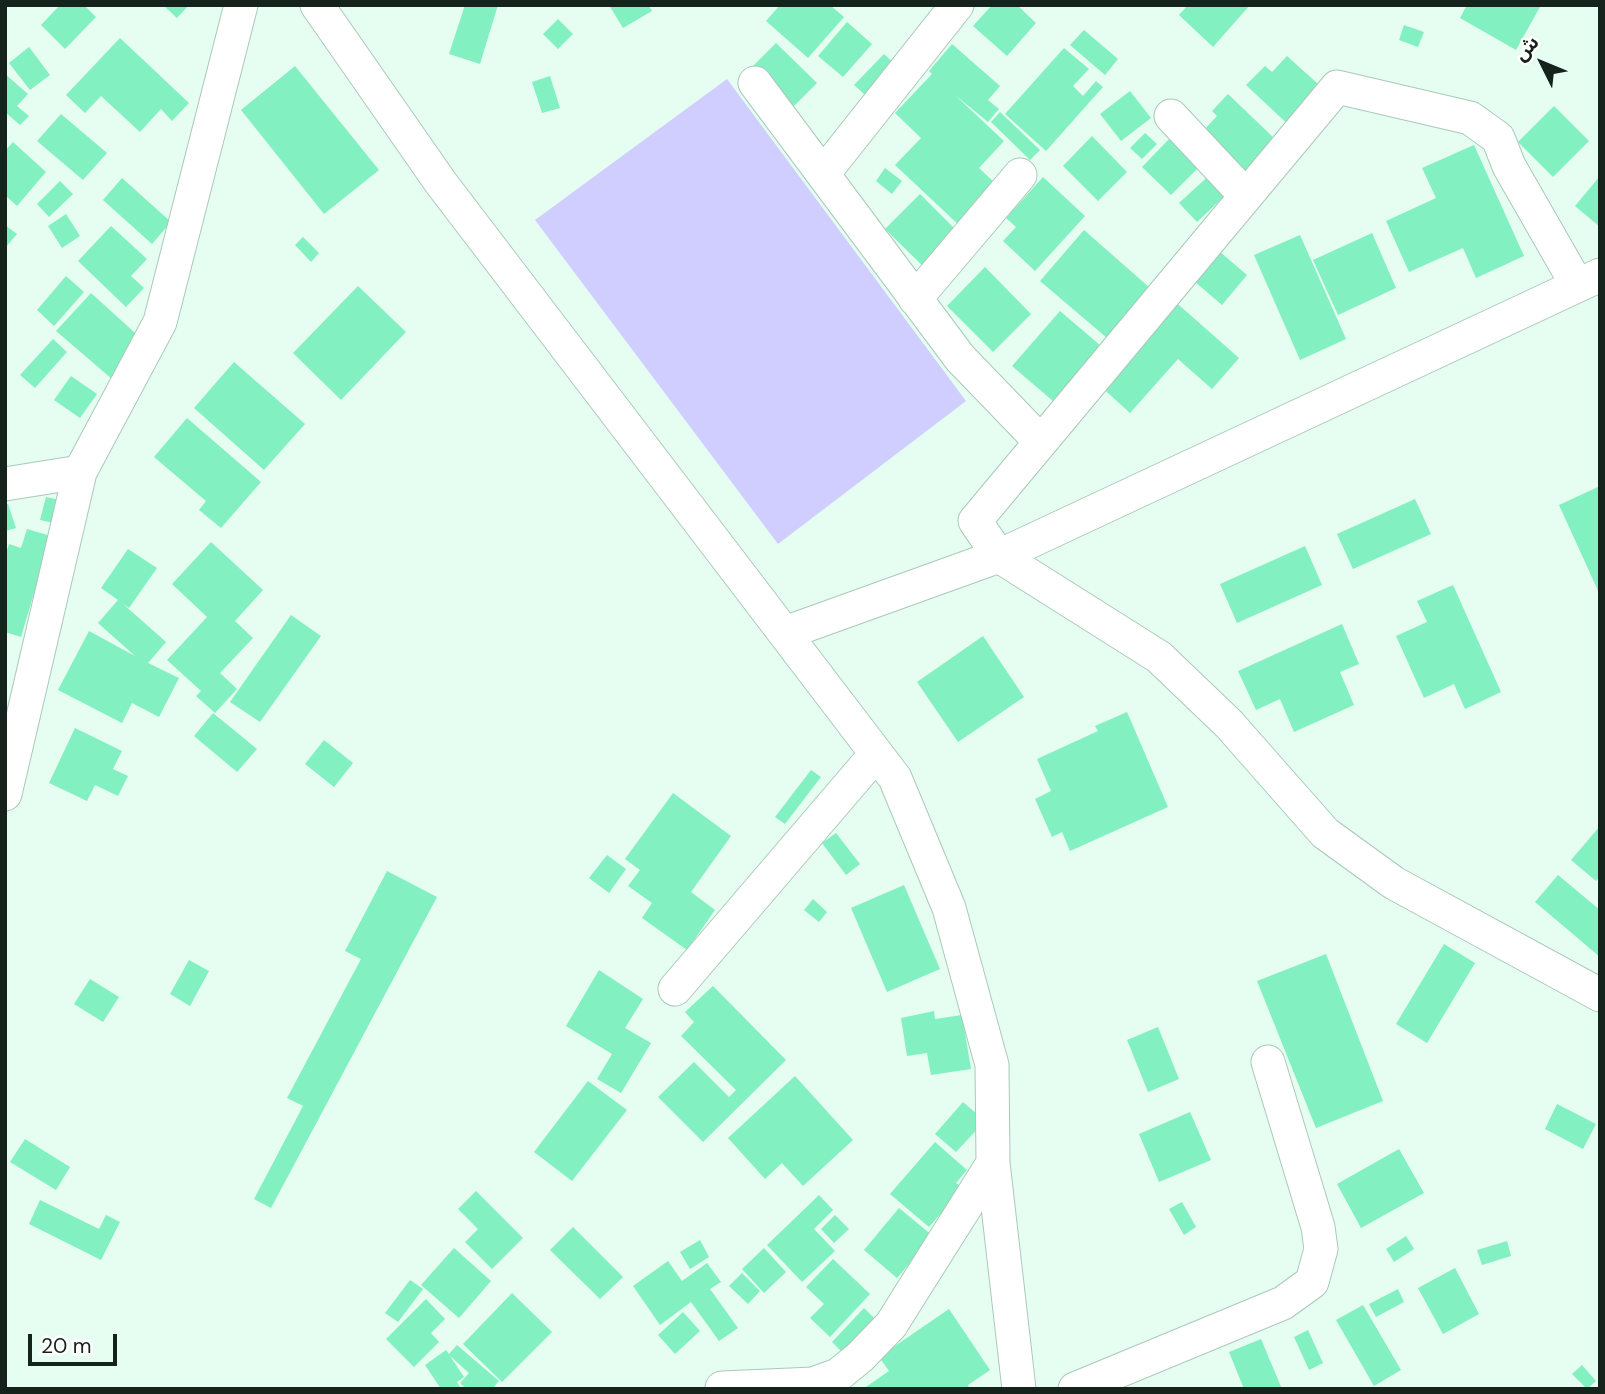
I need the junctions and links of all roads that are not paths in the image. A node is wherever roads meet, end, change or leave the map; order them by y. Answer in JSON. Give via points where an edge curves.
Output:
{"nodes":[{"id":1,"x":241,"y":5,"type":"edge"},
{"id":2,"x":317,"y":5,"type":"edge"},
{"id":3,"x":957,"y":5,"type":"edge"},
{"id":4,"x":755,"y":83,"type":"dead end"},
{"id":5,"x":1171,"y":117,"type":"dead end"},
{"id":6,"x":823,"y":174,"type":"junction"},
{"id":7,"x":1020,"y":175,"type":"dead end"},
{"id":8,"x":1245,"y":197,"type":"junction"},
{"id":9,"x":1588,"y":279,"type":"edge"},
{"id":10,"x":915,"y":299,"type":"junction"},
{"id":11,"x":1041,"y":442,"type":"junction"},
{"id":12,"x":80,"y":472,"type":"junction"},
{"id":13,"x":5,"y":484,"type":"edge"},
{"id":14,"x":999,"y":556,"type":"junction"},
{"id":15,"x":785,"y":633,"type":"junction"},
{"id":16,"x":876,"y":754,"type":"junction"},
{"id":17,"x":5,"y":794,"type":"edge"},
{"id":18,"x":675,"y":989,"type":"dead end"},
{"id":19,"x":1600,"y":995,"type":"edge"},
{"id":20,"x":1268,"y":1062,"type":"dead end"},
{"id":21,"x":993,"y":1163,"type":"junction"},
{"id":22,"x":722,"y":1388,"type":"edge"},
{"id":23,"x":1019,"y":1389,"type":"edge"},
{"id":24,"x":1075,"y":1389,"type":"edge"}],
"edges":[{"from":1,"to":12,"type":"street","via":[[160,322]]},
{"from":2,"to":15,"type":"street","via":[[441,183]]},
{"from":3,"to":6,"type":"street"},
{"from":4,"to":6,"type":"street"},
{"from":5,"to":8,"type":"street"},
{"from":6,"to":10,"type":"street"},
{"from":7,"to":10,"type":"street"},
{"from":8,"to":9,"type":"street","via":[[1337,88],[1470,118],[1498,138],[1509,166]]},
{"from":8,"to":11,"type":"street"},
{"from":9,"to":14,"type":"street"},
{"from":10,"to":11,"type":"street","via":[[960,358]]},
{"from":11,"to":14,"type":"street","via":[[975,521]]},
{"from":12,"to":13,"type":"street"},
{"from":12,"to":17,"type":"street"},
{"from":14,"to":15,"type":"street"},
{"from":14,"to":19,"type":"street","via":[[1159,657],[1229,724],[1325,833],[1394,883]]},
{"from":15,"to":16,"type":"street"},
{"from":16,"to":18,"type":"street"},
{"from":16,"to":21,"type":"street","via":[[895,778],[949,908],[992,1065]]},
{"from":20,"to":24,"type":"street","via":[[1318,1227],[1321,1250],[1312,1282],[1283,1303]]},
{"from":21,"to":22,"type":"street","via":[[891,1325],[860,1357],[838,1375],[813,1384]]},
{"from":21,"to":23,"type":"street"}]}
